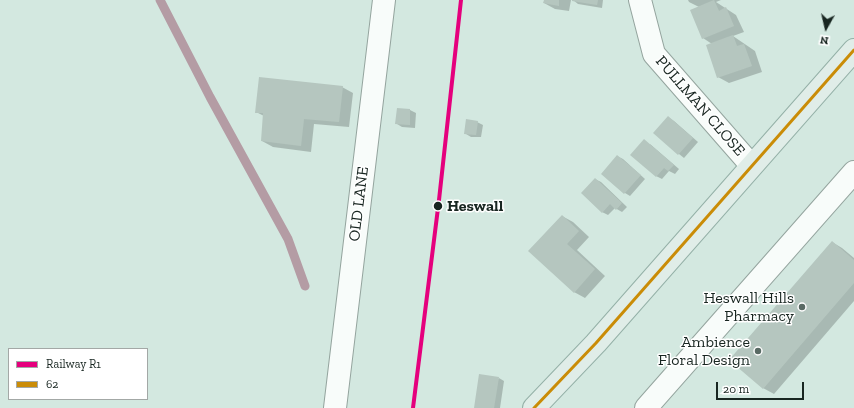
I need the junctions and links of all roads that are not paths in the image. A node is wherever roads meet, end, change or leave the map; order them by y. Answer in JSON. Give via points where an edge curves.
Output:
{"nodes":[{"id":1,"x":384,"y":0,"type":"edge"},
{"id":2,"x":640,"y":0,"type":"edge"},
{"id":3,"x":854,"y":50,"type":"edge"},
{"id":4,"x":752,"y":165,"type":"junction"},
{"id":5,"x":854,"y":172,"type":"edge"},
{"id":6,"x":335,"y":408,"type":"edge"},
{"id":7,"x":534,"y":408,"type":"edge"},
{"id":8,"x":646,"y":408,"type":"edge"}],
"edges":[{"from":1,"to":6,"type":"street","name":"OLD LANE"},
{"from":2,"to":4,"type":"street","name":"PULLMAN CLOSE","via":[[654,54]]},
{"from":3,"to":4,"type":"main road"},
{"from":4,"to":7,"type":"main road","via":[[596,343]]},
{"from":5,"to":8,"type":"street"}]}
